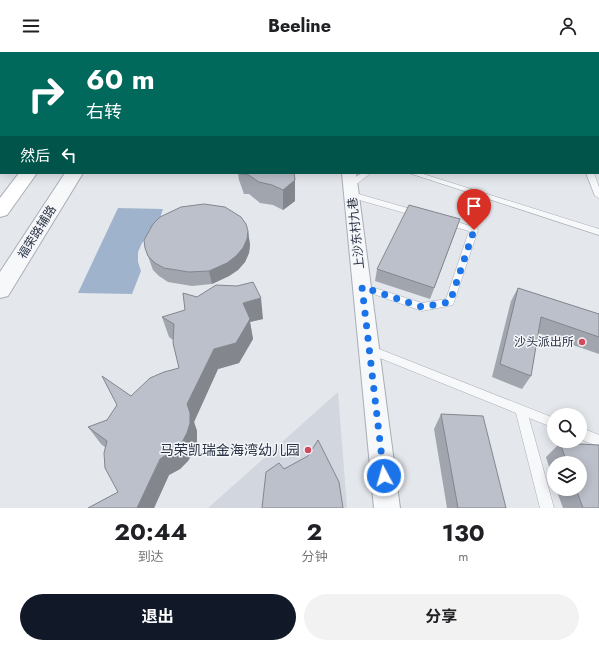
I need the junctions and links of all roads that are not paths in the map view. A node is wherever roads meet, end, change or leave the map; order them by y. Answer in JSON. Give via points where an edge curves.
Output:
{"nodes":[{"id":1,"x":10,"y":174,"type":"edge"},
{"id":2,"x":27,"y":174,"type":"edge"},
{"id":3,"x":73,"y":174,"type":"edge"},
{"id":4,"x":365,"y":174,"type":"edge"},
{"id":5,"x":416,"y":174,"type":"edge"},
{"id":6,"x":590,"y":174,"type":"edge"},
{"id":7,"x":350,"y":184,"type":"edge"},
{"id":8,"x":0,"y":187,"type":"edge"},
{"id":9,"x":599,"y":196,"type":"edge"},
{"id":10,"x":0,"y":211,"type":"edge"},
{"id":11,"x":599,"y":232,"type":"edge"},
{"id":12,"x":362,"y":287,"type":"junction"},
{"id":13,"x":0,"y":290,"type":"edge"},
{"id":14,"x":369,"y":349,"type":"junction"},
{"id":15,"x":521,"y":410,"type":"junction"},
{"id":16,"x":547,"y":420,"type":"edge"},
{"id":17,"x":587,"y":436,"type":"edge"},
{"id":18,"x":599,"y":441,"type":"edge"},
{"id":19,"x":387,"y":508,"type":"edge"},
{"id":20,"x":547,"y":508,"type":"edge"}],
"edges":[{"from":1,"to":8,"type":"main road"},
{"from":2,"to":10,"type":"main road"},
{"from":3,"to":13,"type":"street","name":"福荣路辅路"},
{"from":4,"to":7,"type":"lane"},
{"from":5,"to":11,"type":"lane"},
{"from":6,"to":9,"type":"lane"},
{"from":7,"to":12,"type":"street","name":"上沙东村九巷"},
{"from":7,"to":12,"type":"lane","via":[[432,218],[474,230],[450,302],[422,307]]},
{"from":12,"to":14,"type":"street","name":"上沙东村九巷"},
{"from":14,"to":15,"type":"lane"},
{"from":14,"to":19,"type":"street","name":"上沙东村九巷"},
{"from":15,"to":16,"type":"lane"},
{"from":15,"to":20,"type":"lane"},
{"from":17,"to":18,"type":"lane"}]}
